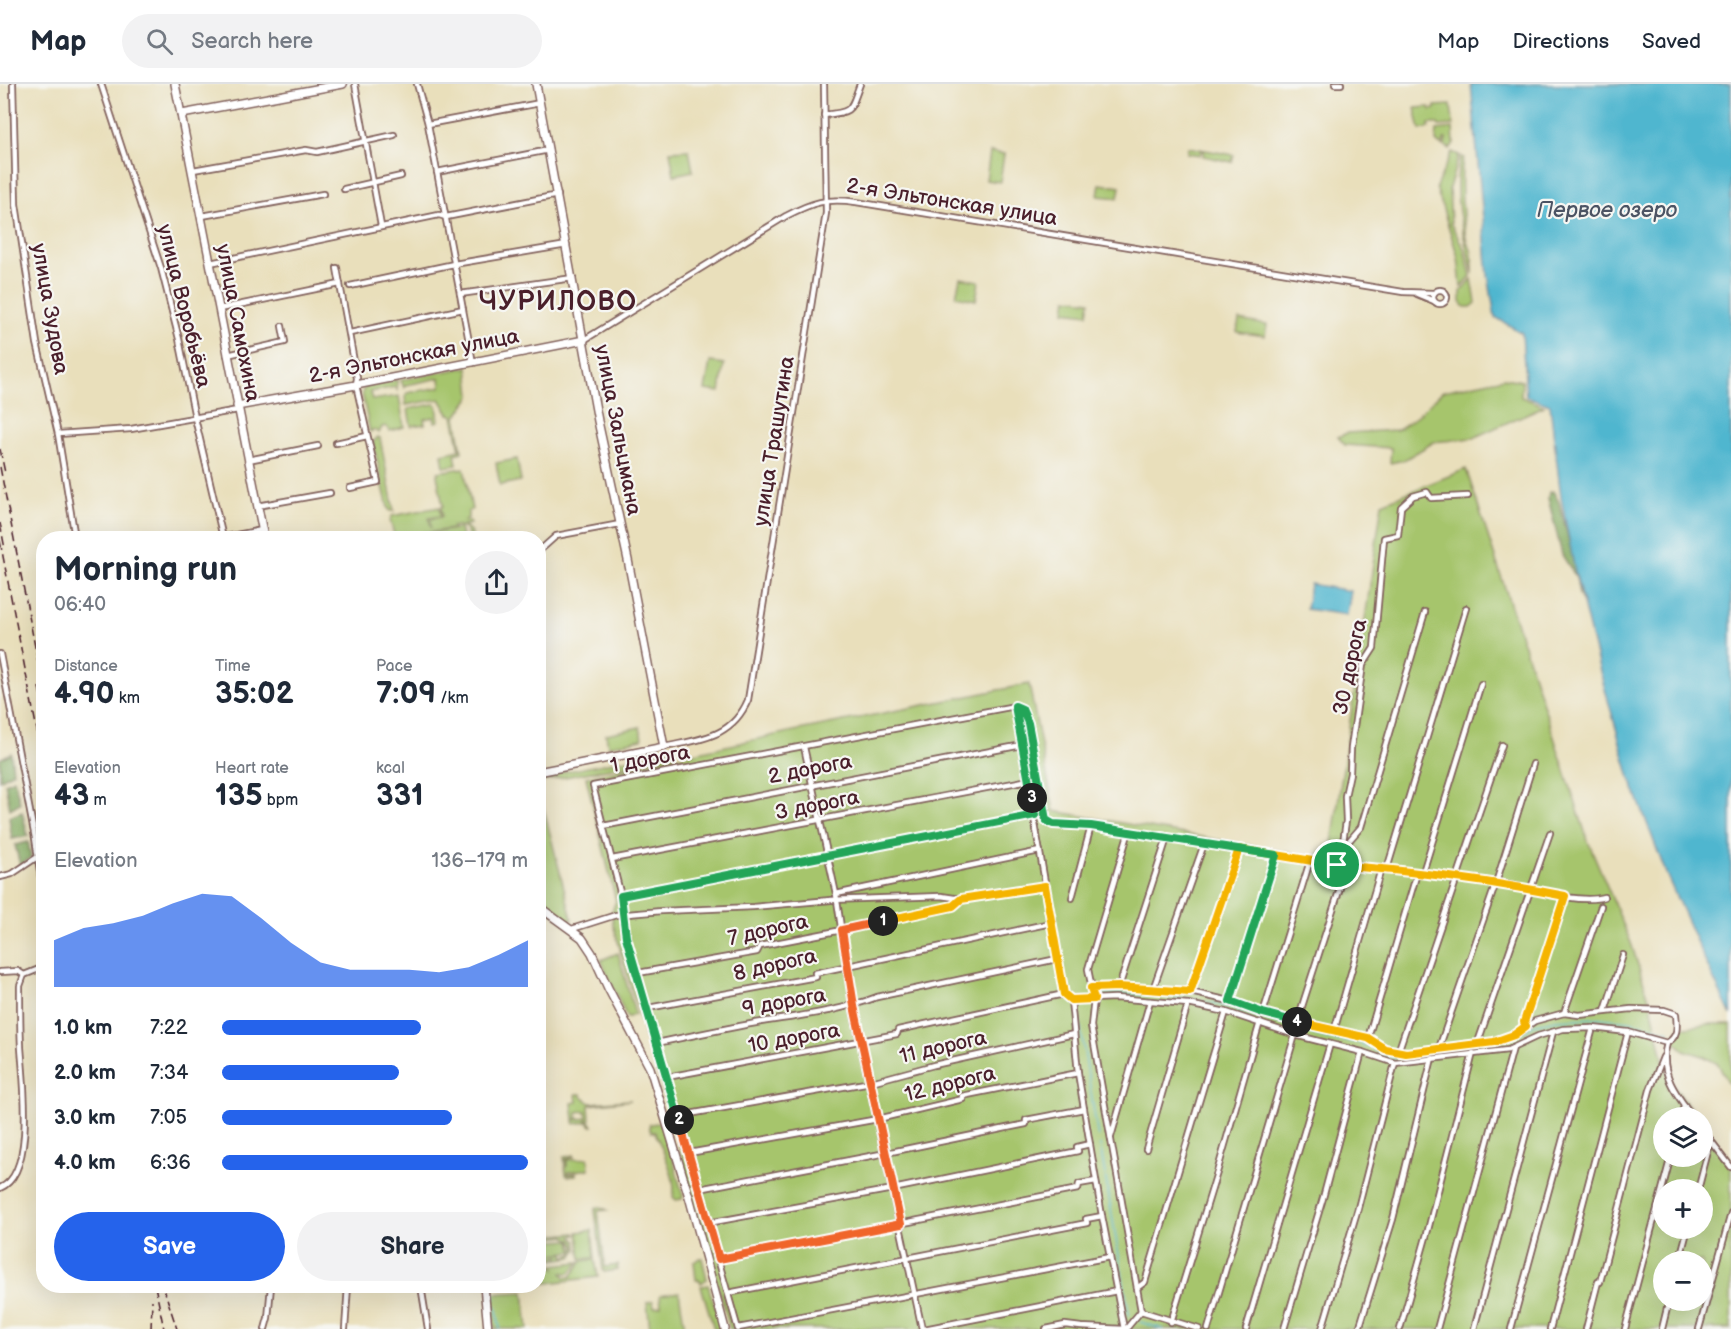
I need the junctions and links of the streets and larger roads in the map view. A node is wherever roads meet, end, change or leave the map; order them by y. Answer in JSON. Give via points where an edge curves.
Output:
{"nodes":[{"id":1,"x":13,"y":84,"type":"edge"},
{"id":2,"x":101,"y":84,"type":"edge"},
{"id":3,"x":175,"y":84,"type":"edge"},
{"id":4,"x":343,"y":84,"type":"edge"},
{"id":5,"x":355,"y":84,"type":"edge"},
{"id":6,"x":417,"y":84,"type":"edge"},
{"id":7,"x":536,"y":84,"type":"edge"},
{"id":8,"x":824,"y":84,"type":"edge"},
{"id":9,"x":860,"y":84,"type":"edge"},
{"id":10,"x":540,"y":104,"type":"junction"},
{"id":11,"x":182,"y":114,"type":"junction"},
{"id":12,"x":824,"y":115,"type":"junction"},
{"id":13,"x":429,"y":124,"type":"junction"},
{"id":14,"x":394,"y":135,"type":"dead end"},
{"id":15,"x":364,"y":142,"type":"junction"},
{"id":16,"x":549,"y":150,"type":"junction"},
{"id":17,"x":193,"y":170,"type":"junction"},
{"id":18,"x":437,"y":172,"type":"junction"},
{"id":19,"x":401,"y":176,"type":"dead end"},
{"id":20,"x":372,"y":183,"type":"junction"},
{"id":21,"x":344,"y":189,"type":"dead end"},
{"id":22,"x":323,"y":194,"type":"dead end"},
{"id":23,"x":558,"y":195,"type":"junction"},
{"id":24,"x":826,"y":200,"type":"junction"},
{"id":25,"x":202,"y":216,"type":"junction"},
{"id":26,"x":446,"y":217,"type":"junction"},
{"id":27,"x":381,"y":226,"type":"junction"},
{"id":28,"x":567,"y":244,"type":"junction"},
{"id":29,"x":210,"y":263,"type":"junction"},
{"id":30,"x":454,"y":264,"type":"junction"},
{"id":31,"x":337,"y":268,"type":"dead end"},
{"id":32,"x":573,"y":278,"type":"junction"},
{"id":33,"x":340,"y":284,"type":"junction"},
{"id":34,"x":350,"y":286,"type":"dead end"},
{"id":35,"x":1434,"y":293,"type":"junction"},
{"id":36,"x":460,"y":294,"type":"junction"},
{"id":37,"x":1415,"y":294,"type":"junction"},
{"id":38,"x":1434,"y":301,"type":"junction"},
{"id":39,"x":219,"y":309,"type":"junction"},
{"id":40,"x":462,"y":309,"type":"junction"},
{"id":41,"x":282,"y":326,"type":"dead end"},
{"id":42,"x":350,"y":333,"type":"junction"},
{"id":43,"x":584,"y":340,"type":"junction"},
{"id":44,"x":227,"y":355,"type":"junction"},
{"id":45,"x":472,"y":363,"type":"junction"},
{"id":46,"x":356,"y":385,"type":"junction"},
{"id":47,"x":237,"y":408,"type":"junction"},
{"id":48,"x":195,"y":418,"type":"junction"},
{"id":49,"x":58,"y":434,"type":"junction"},
{"id":50,"x":367,"y":436,"type":"junction"},
{"id":51,"x":336,"y":443,"type":"dead end"},
{"id":52,"x":318,"y":446,"type":"dead end"},
{"id":53,"x":248,"y":460,"type":"junction"},
{"id":54,"x":350,"y":488,"type":"dead end"},
{"id":55,"x":330,"y":493,"type":"dead end"},
{"id":56,"x":1468,"y":496,"type":"dead end"},
{"id":57,"x":257,"y":506,"type":"junction"},
{"id":58,"x":620,"y":524,"type":"junction"},
{"id":59,"x":262,"y":530,"type":"joint"},
{"id":60,"x":74,"y":531,"type":"edge"},
{"id":61,"x":220,"y":531,"type":"edge"},
{"id":62,"x":257,"y":531,"type":"edge"},
{"id":63,"x":546,"y":545,"type":"edge"},
{"id":64,"x":1466,"y":608,"type":"dead end"},
{"id":65,"x":1425,"y":612,"type":"dead end"},
{"id":66,"x":0,"y":654,"type":"edge"},
{"id":67,"x":1481,"y":684,"type":"dead end"},
{"id":68,"x":6,"y":685,"type":"junction"},
{"id":69,"x":0,"y":687,"type":"edge"},
{"id":70,"x":1015,"y":706,"type":"junction"},
{"id":71,"x":1022,"y":745,"type":"junction"},
{"id":72,"x":1502,"y":745,"type":"dead end"},
{"id":73,"x":664,"y":747,"type":"junction"},
{"id":74,"x":804,"y":747,"type":"junction"},
{"id":75,"x":1533,"y":764,"type":"dead end"},
{"id":76,"x":546,"y":770,"type":"edge"},
{"id":77,"x":1029,"y":780,"type":"junction"},
{"id":78,"x":813,"y":785,"type":"junction"},
{"id":79,"x":1035,"y":815,"type":"junction"},
{"id":80,"x":821,"y":821,"type":"junction"},
{"id":81,"x":603,"y":825,"type":"junction"},
{"id":82,"x":1091,"y":826,"type":"junction"},
{"id":83,"x":1129,"y":831,"type":"junction"},
{"id":84,"x":1550,"y":833,"type":"dead end"},
{"id":85,"x":1167,"y":838,"type":"junction"},
{"id":86,"x":1204,"y":844,"type":"junction"},
{"id":87,"x":1239,"y":849,"type":"junction"},
{"id":88,"x":1342,"y":849,"type":"junction"},
{"id":89,"x":1040,"y":851,"type":"junction"},
{"id":90,"x":1276,"y":855,"type":"junction"},
{"id":91,"x":828,"y":856,"type":"junction"},
{"id":92,"x":36,"y":858,"type":"joint"},
{"id":93,"x":612,"y":859,"type":"junction"},
{"id":94,"x":1310,"y":861,"type":"junction"},
{"id":95,"x":1337,"y":865,"type":"junction"},
{"id":96,"x":1347,"y":866,"type":"junction"},
{"id":97,"x":1384,"y":869,"type":"junction"},
{"id":98,"x":1420,"y":872,"type":"junction"},
{"id":99,"x":0,"y":877,"type":"edge"},
{"id":100,"x":1458,"y":878,"type":"junction"},
{"id":101,"x":1496,"y":883,"type":"junction"},
{"id":102,"x":1045,"y":886,"type":"junction"},
{"id":103,"x":1530,"y":889,"type":"junction"},
{"id":104,"x":836,"y":894,"type":"junction"},
{"id":105,"x":621,"y":896,"type":"junction"},
{"id":106,"x":1565,"y":896,"type":"junction"},
{"id":107,"x":1604,"y":897,"type":"dead end"},
{"id":108,"x":1072,"y":898,"type":"dead end"},
{"id":109,"x":961,"y":899,"type":"junction"},
{"id":110,"x":837,"y":902,"type":"junction"},
{"id":111,"x":1601,"y":906,"type":"dead end"},
{"id":112,"x":546,"y":911,"type":"edge"},
{"id":113,"x":624,"y":915,"type":"junction"},
{"id":114,"x":1051,"y":922,"type":"junction"},
{"id":115,"x":572,"y":929,"type":"junction"},
{"id":116,"x":842,"y":930,"type":"junction"},
{"id":117,"x":1623,"y":955,"type":"dead end"},
{"id":118,"x":1057,"y":959,"type":"junction"},
{"id":119,"x":848,"y":966,"type":"junction"},
{"id":120,"x":36,"y":970,"type":"edge"},
{"id":121,"x":0,"y":972,"type":"edge"},
{"id":122,"x":638,"y":973,"type":"junction"},
{"id":123,"x":24,"y":975,"type":"junction"},
{"id":124,"x":1119,"y":987,"type":"junction"},
{"id":125,"x":1091,"y":988,"type":"junction"},
{"id":126,"x":1154,"y":989,"type":"junction"},
{"id":127,"x":1190,"y":992,"type":"junction"},
{"id":128,"x":1064,"y":994,"type":"junction"},
{"id":129,"x":1094,"y":999,"type":"junction"},
{"id":130,"x":1071,"y":1000,"type":"junction"},
{"id":131,"x":1150,"y":1001,"type":"junction"},
{"id":132,"x":1230,"y":1001,"type":"junction"},
{"id":133,"x":1188,"y":1004,"type":"junction"},
{"id":134,"x":854,"y":1006,"type":"junction"},
{"id":135,"x":648,"y":1008,"type":"junction"},
{"id":136,"x":1605,"y":1011,"type":"junction"},
{"id":137,"x":1226,"y":1012,"type":"junction"},
{"id":138,"x":1263,"y":1013,"type":"junction"},
{"id":139,"x":1564,"y":1013,"type":"junction"},
{"id":140,"x":1260,"y":1022,"type":"junction"},
{"id":141,"x":1297,"y":1022,"type":"junction"},
{"id":142,"x":1526,"y":1026,"type":"junction"},
{"id":143,"x":1593,"y":1028,"type":"junction"},
{"id":144,"x":1334,"y":1030,"type":"junction"},
{"id":145,"x":1553,"y":1032,"type":"junction"},
{"id":146,"x":1628,"y":1032,"type":"junction"},
{"id":147,"x":1074,"y":1034,"type":"junction"},
{"id":148,"x":1295,"y":1035,"type":"junction"},
{"id":149,"x":1368,"y":1038,"type":"junction"},
{"id":150,"x":862,"y":1042,"type":"junction"},
{"id":151,"x":657,"y":1043,"type":"junction"},
{"id":152,"x":1667,"y":1043,"type":"junction"},
{"id":153,"x":1330,"y":1044,"type":"junction"},
{"id":154,"x":1478,"y":1045,"type":"junction"},
{"id":155,"x":1513,"y":1047,"type":"junction"},
{"id":156,"x":1439,"y":1048,"type":"junction"},
{"id":157,"x":1362,"y":1052,"type":"junction"},
{"id":158,"x":1398,"y":1052,"type":"junction"},
{"id":159,"x":1473,"y":1053,"type":"junction"},
{"id":160,"x":1663,"y":1056,"type":"junction"},
{"id":161,"x":1432,"y":1058,"type":"junction"},
{"id":162,"x":1395,"y":1063,"type":"junction"},
{"id":163,"x":1078,"y":1073,"type":"junction"},
{"id":164,"x":667,"y":1077,"type":"junction"},
{"id":165,"x":871,"y":1082,"type":"junction"},
{"id":166,"x":1684,"y":1105,"type":"edge"},
{"id":167,"x":1084,"y":1109,"type":"junction"},
{"id":168,"x":678,"y":1116,"type":"junction"},
{"id":169,"x":878,"y":1119,"type":"junction"},
{"id":170,"x":1110,"y":1140,"type":"junction"},
{"id":171,"x":1713,"y":1143,"type":"edge"},
{"id":172,"x":1090,"y":1144,"type":"junction"},
{"id":173,"x":1146,"y":1149,"type":"dead end"},
{"id":174,"x":688,"y":1153,"type":"junction"},
{"id":175,"x":886,"y":1153,"type":"junction"},
{"id":176,"x":1668,"y":1167,"type":"edge"},
{"id":177,"x":1731,"y":1167,"type":"edge"},
{"id":178,"x":1096,"y":1181,"type":"junction"},
{"id":179,"x":0,"y":1188,"type":"edge"},
{"id":180,"x":699,"y":1189,"type":"junction"},
{"id":181,"x":893,"y":1189,"type":"junction"},
{"id":182,"x":1731,"y":1213,"type":"edge"},
{"id":183,"x":1102,"y":1216,"type":"junction"},
{"id":184,"x":708,"y":1223,"type":"junction"},
{"id":185,"x":901,"y":1224,"type":"junction"},
{"id":186,"x":1110,"y":1257,"type":"junction"},
{"id":187,"x":907,"y":1258,"type":"junction"},
{"id":188,"x":719,"y":1259,"type":"junction"},
{"id":189,"x":1137,"y":1288,"type":"junction"},
{"id":190,"x":1117,"y":1291,"type":"junction"},
{"id":191,"x":270,"y":1293,"type":"edge"},
{"id":192,"x":348,"y":1293,"type":"edge"},
{"id":193,"x":422,"y":1293,"type":"edge"},
{"id":194,"x":485,"y":1293,"type":"edge"},
{"id":195,"x":728,"y":1293,"type":"junction"},
{"id":196,"x":915,"y":1294,"type":"junction"},
{"id":197,"x":1141,"y":1311,"type":"junction"},
{"id":198,"x":1666,"y":1311,"type":"edge"},
{"id":199,"x":1172,"y":1322,"type":"junction"},
{"id":200,"x":738,"y":1328,"type":"edge"},
{"id":201,"x":1081,"y":1328,"type":"edge"},
{"id":202,"x":265,"y":1329,"type":"edge"},
{"id":203,"x":345,"y":1329,"type":"edge"},
{"id":204,"x":428,"y":1329,"type":"edge"},
{"id":205,"x":488,"y":1329,"type":"edge"},
{"id":206,"x":725,"y":1329,"type":"edge"},
{"id":207,"x":923,"y":1329,"type":"edge"},
{"id":208,"x":1046,"y":1329,"type":"edge"},
{"id":209,"x":1126,"y":1329,"type":"edge"},
{"id":210,"x":1199,"y":1329,"type":"edge"},
{"id":211,"x":1208,"y":1329,"type":"edge"},
{"id":212,"x":1246,"y":1329,"type":"edge"},
{"id":213,"x":1284,"y":1329,"type":"edge"},
{"id":214,"x":1322,"y":1329,"type":"edge"},
{"id":215,"x":1359,"y":1329,"type":"edge"},
{"id":216,"x":1400,"y":1329,"type":"edge"},
{"id":217,"x":1437,"y":1329,"type":"edge"},
{"id":218,"x":1474,"y":1329,"type":"edge"},
{"id":219,"x":1511,"y":1329,"type":"edge"},
{"id":220,"x":1550,"y":1329,"type":"edge"},
{"id":221,"x":1586,"y":1329,"type":"edge"},
{"id":222,"x":1625,"y":1329,"type":"edge"},
{"id":223,"x":1662,"y":1329,"type":"edge"},
{"id":224,"x":1699,"y":1329,"type":"edge"}],
"edges":[{"from":1,"to":49,"type":"street","name":"улица Зудова","via":[[16,204],[37,343]]},
{"from":2,"to":48,"type":"street","name":"улица Воробьёва","via":[[161,268]]},
{"from":3,"to":11,"type":"street","name":"улица Самохина"},
{"from":4,"to":11,"type":"street"},
{"from":5,"to":15,"type":"street"},
{"from":6,"to":13,"type":"street"},
{"from":7,"to":10,"type":"street","name":"улица Зальцмана"},
{"from":8,"to":12,"type":"street","name":"улица Трашутина"},
{"from":9,"to":12,"type":"street","via":[[851,108]]},
{"from":10,"to":13,"type":"street"},
{"from":10,"to":16,"type":"street","name":"улица Зальцмана"},
{"from":11,"to":17,"type":"street","name":"улица Самохина"},
{"from":12,"to":24,"type":"street","name":"улица Трашутина"},
{"from":13,"to":18,"type":"street"},
{"from":14,"to":15,"type":"street"},
{"from":15,"to":17,"type":"street"},
{"from":15,"to":20,"type":"street"},
{"from":16,"to":18,"type":"street"},
{"from":16,"to":23,"type":"street","name":"улица Зальцмана"},
{"from":17,"to":25,"type":"street","name":"улица Самохина"},
{"from":18,"to":26,"type":"street"},
{"from":19,"to":20,"type":"street"},
{"from":20,"to":21,"type":"street"},
{"from":20,"to":27,"type":"street"},
{"from":22,"to":25,"type":"street"},
{"from":23,"to":26,"type":"street"},
{"from":23,"to":28,"type":"street","name":"улица Зальцмана"},
{"from":24,"to":37,"type":"street","name":"2-я Эльтонская улица"},
{"from":24,"to":43,"type":"street","name":"2-я Эльтонская улица","via":[[786,216]]},
{"from":24,"to":73,"type":"street","name":"улица Трашутина","via":[[748,700],[737,719],[718,734]]},
{"from":25,"to":29,"type":"street","name":"улица Самохина"},
{"from":26,"to":27,"type":"street"},
{"from":26,"to":30,"type":"street"},
{"from":27,"to":29,"type":"street"},
{"from":28,"to":30,"type":"street"},
{"from":28,"to":32,"type":"street","name":"улица Зальцмана"},
{"from":29,"to":39,"type":"street","name":"улица Самохина"},
{"from":30,"to":34,"type":"street"},
{"from":30,"to":36,"type":"street"},
{"from":31,"to":33,"type":"street"},
{"from":32,"to":36,"type":"street"},
{"from":32,"to":43,"type":"street","name":"улица Зальцмана"},
{"from":33,"to":39,"type":"street"},
{"from":33,"to":42,"type":"street"},
{"from":35,"to":37,"type":"street"},
{"from":35,"to":38,"type":"street"},
{"from":35,"to":38,"type":"street","via":[[1442,291],[1447,298],[1441,304]]},
{"from":36,"to":40,"type":"street"},
{"from":37,"to":38,"type":"street"},
{"from":39,"to":44,"type":"street","name":"улица Самохина"},
{"from":40,"to":42,"type":"street"},
{"from":40,"to":45,"type":"street"},
{"from":41,"to":44,"type":"street","via":[[285,342]]},
{"from":42,"to":46,"type":"street"},
{"from":43,"to":45,"type":"street","name":"2-я Эльтонская улица"},
{"from":43,"to":58,"type":"street","name":"улица Зальцмана"},
{"from":44,"to":47,"type":"street","name":"улица Самохина"},
{"from":45,"to":46,"type":"street","name":"2-я Эльтонская улица"},
{"from":46,"to":47,"type":"street","name":"2-я Эльтонская улица"},
{"from":46,"to":50,"type":"street"},
{"from":47,"to":48,"type":"street"},
{"from":47,"to":53,"type":"street","name":"улица Самохина"},
{"from":48,"to":49,"type":"street","via":[[131,429]]},
{"from":48,"to":61,"type":"street","name":"улица Воробьёва"},
{"from":49,"to":60,"type":"street","name":"улица Зудова"},
{"from":50,"to":51,"type":"street"},
{"from":50,"to":54,"type":"street","via":[[378,482]]},
{"from":52,"to":53,"type":"street"},
{"from":53,"to":57,"type":"street","name":"улица Самохина"},
{"from":55,"to":57,"type":"street"},
{"from":56,"to":88,"type":"street","name":"30 дорога","via":[[1431,498],[1426,492],[1413,496],[1401,507],[1398,536],[1384,538],[1374,648],[1363,665],[1345,796]]},
{"from":57,"to":59,"type":"street","name":"улица Самохина"},
{"from":58,"to":63,"type":"street","via":[[556,536]]},
{"from":58,"to":73,"type":"street","name":"улица Зальцмана"},
{"from":59,"to":62,"type":"street"},
{"from":64,"to":97,"type":"street"},
{"from":65,"to":88,"type":"street","via":[[1361,827]]},
{"from":66,"to":68,"type":"street"},
{"from":67,"to":98,"type":"street"},
{"from":68,"to":69,"type":"street"},
{"from":68,"to":92,"type":"street"},
{"from":70,"to":71,"type":"street"},
{"from":70,"to":74,"type":"street","name":"1 дорога"},
{"from":70,"to":82,"type":"street","via":[[1022,709],[1028,723],[1046,820],[1053,824]]},
{"from":71,"to":77,"type":"street"},
{"from":71,"to":78,"type":"street","name":"2 дорога"},
{"from":72,"to":100,"type":"street"},
{"from":73,"to":76,"type":"street"},
{"from":74,"to":78,"type":"street"},
{"from":74,"to":81,"type":"street","name":"1 дорога","via":[[593,786]]},
{"from":75,"to":101,"type":"street"},
{"from":77,"to":79,"type":"street"},
{"from":77,"to":80,"type":"street","name":"3 дорога"},
{"from":78,"to":80,"type":"street"},
{"from":78,"to":81,"type":"street","name":"2 дорога"},
{"from":79,"to":89,"type":"street"},
{"from":79,"to":91,"type":"street"},
{"from":80,"to":91,"type":"street"},
{"from":80,"to":93,"type":"street","name":"3 дорога"},
{"from":81,"to":93,"type":"street","name":"1 дорога"},
{"from":82,"to":83,"type":"street"},
{"from":82,"to":108,"type":"street"},
{"from":83,"to":85,"type":"street"},
{"from":83,"to":125,"type":"street","via":[[1088,969]]},
{"from":84,"to":103,"type":"street"},
{"from":85,"to":86,"type":"street"},
{"from":85,"to":124,"type":"street"},
{"from":86,"to":87,"type":"street"},
{"from":86,"to":126,"type":"street"},
{"from":87,"to":90,"type":"street"},
{"from":87,"to":127,"type":"street"},
{"from":88,"to":95,"type":"street"},
{"from":89,"to":102,"type":"street"},
{"from":89,"to":104,"type":"street"},
{"from":90,"to":94,"type":"street"},
{"from":90,"to":132,"type":"street"},
{"from":91,"to":104,"type":"street"},
{"from":91,"to":105,"type":"street"},
{"from":92,"to":99,"type":"street"},
{"from":93,"to":105,"type":"street","name":"1 дорога"},
{"from":94,"to":95,"type":"street"},
{"from":94,"to":138,"type":"street"},
{"from":95,"to":96,"type":"street"},
{"from":96,"to":97,"type":"street"},
{"from":96,"to":141,"type":"street"},
{"from":97,"to":98,"type":"street"},
{"from":97,"to":144,"type":"street"},
{"from":98,"to":100,"type":"street"},
{"from":98,"to":149,"type":"street"},
{"from":100,"to":101,"type":"street"},
{"from":100,"to":158,"type":"street"},
{"from":101,"to":103,"type":"street"},
{"from":101,"to":156,"type":"street"},
{"from":102,"to":109,"type":"street","name":"7 дорога"},
{"from":102,"to":114,"type":"street"},
{"from":103,"to":106,"type":"street"},
{"from":103,"to":154,"type":"street"},
{"from":104,"to":110,"type":"street"},
{"from":105,"to":113,"type":"street","name":"1 дорога"},
{"from":106,"to":107,"type":"street","via":[[1595,900]]},
{"from":106,"to":142,"type":"street","via":[[1524,1022]]},
{"from":109,"to":110,"type":"street","via":[[940,896]]},
{"from":109,"to":116,"type":"street","name":"7 дорога","via":[[953,906]]},
{"from":110,"to":113,"type":"street"},
{"from":110,"to":116,"type":"street"},
{"from":111,"to":139,"type":"street"},
{"from":112,"to":115,"type":"street"},
{"from":113,"to":115,"type":"street"},
{"from":113,"to":122,"type":"street","name":"1 дорога","via":[[626,937]]},
{"from":114,"to":118,"type":"street"},
{"from":114,"to":119,"type":"street","name":"8 дорога"},
{"from":115,"to":206,"type":"street","via":[[592,953],[650,1068]]},
{"from":116,"to":119,"type":"street"},
{"from":116,"to":122,"type":"street","name":"7 дорога","via":[[760,946],[757,951]]},
{"from":117,"to":136,"type":"street"},
{"from":118,"to":128,"type":"street"},
{"from":118,"to":134,"type":"street","name":"9 дорога","via":[[878,997]]},
{"from":119,"to":134,"type":"street"},
{"from":119,"to":135,"type":"street","name":"8 дорога","via":[[815,973],[816,976]]},
{"from":120,"to":123,"type":"street"},
{"from":121,"to":123,"type":"street","via":[[18,971]]},
{"from":122,"to":135,"type":"street","name":"1 дорога"},
{"from":123,"to":179,"type":"street","via":[[20,986],[25,1099],[22,1149],[15,1175]]},
{"from":124,"to":125,"type":"street"},
{"from":124,"to":126,"type":"street"},
{"from":125,"to":129,"type":"street"},
{"from":126,"to":127,"type":"street"},
{"from":127,"to":132,"type":"street"},
{"from":128,"to":130,"type":"street"},
{"from":128,"to":150,"type":"street","name":"10 дорога","via":[[898,1030],[897,1034]]},
{"from":129,"to":130,"type":"street"},
{"from":129,"to":131,"type":"street"},
{"from":129,"to":170,"type":"street","via":[[1091,1026]]},
{"from":130,"to":147,"type":"street"},
{"from":131,"to":133,"type":"street"},
{"from":131,"to":170,"type":"street"},
{"from":132,"to":138,"type":"street"},
{"from":133,"to":137,"type":"street"},
{"from":133,"to":173,"type":"street"},
{"from":134,"to":150,"type":"street"},
{"from":134,"to":151,"type":"street","name":"9 дорога"},
{"from":135,"to":151,"type":"street","name":"1 дорога"},
{"from":136,"to":139,"type":"street"},
{"from":136,"to":152,"type":"street","via":[[1643,1009],[1676,1014],[1678,1029]]},
{"from":137,"to":140,"type":"street"},
{"from":137,"to":189,"type":"street","via":[[1145,1282]]},
{"from":138,"to":141,"type":"street"},
{"from":139,"to":142,"type":"street"},
{"from":140,"to":148,"type":"street"},
{"from":140,"to":199,"type":"street"},
{"from":141,"to":144,"type":"street"},
{"from":142,"to":154,"type":"street","via":[[1514,1035]]},
{"from":143,"to":145,"type":"street"},
{"from":143,"to":146,"type":"street"},
{"from":143,"to":219,"type":"street"},
{"from":144,"to":149,"type":"street"},
{"from":145,"to":155,"type":"street"},
{"from":145,"to":218,"type":"street"},
{"from":146,"to":152,"type":"street"},
{"from":146,"to":220,"type":"street"},
{"from":147,"to":163,"type":"street"},
{"from":147,"to":165,"type":"street","name":"11 дорога"},
{"from":148,"to":153,"type":"street"},
{"from":148,"to":211,"type":"street"},
{"from":149,"to":158,"type":"street"},
{"from":150,"to":164,"type":"street","name":"10 дорога"},
{"from":150,"to":165,"type":"street"},
{"from":151,"to":164,"type":"street","name":"1 дорога"},
{"from":152,"to":160,"type":"street"},
{"from":153,"to":157,"type":"street"},
{"from":153,"to":212,"type":"street"},
{"from":154,"to":156,"type":"street"},
{"from":155,"to":159,"type":"street"},
{"from":155,"to":217,"type":"street"},
{"from":156,"to":158,"type":"street"},
{"from":157,"to":162,"type":"street"},
{"from":157,"to":213,"type":"street"},
{"from":159,"to":161,"type":"street"},
{"from":159,"to":216,"type":"street"},
{"from":160,"to":166,"type":"street","via":[[1670,1084]]},
{"from":160,"to":221,"type":"street","via":[[1650,1090]]},
{"from":161,"to":162,"type":"street"},
{"from":161,"to":215,"type":"street","via":[[1393,1219]]},
{"from":162,"to":214,"type":"street"},
{"from":163,"to":167,"type":"street"},
{"from":163,"to":169,"type":"street","name":"12 дорога","via":[[962,1096],[963,1100]]},
{"from":164,"to":168,"type":"street","name":"1 дорога"},
{"from":165,"to":168,"type":"street","name":"11 дорога"},
{"from":165,"to":169,"type":"street"},
{"from":167,"to":172,"type":"street"},
{"from":167,"to":175,"type":"street"},
{"from":168,"to":174,"type":"street","name":"1 дорога"},
{"from":169,"to":174,"type":"street","name":"12 дорога"},
{"from":169,"to":175,"type":"street"},
{"from":170,"to":189,"type":"street"},
{"from":171,"to":177,"type":"street"},
{"from":172,"to":178,"type":"street"},
{"from":172,"to":181,"type":"street","via":[[1077,1146],[1078,1151]]},
{"from":174,"to":180,"type":"street","name":"1 дорога"},
{"from":175,"to":180,"type":"street"},
{"from":175,"to":181,"type":"street"},
{"from":176,"to":222,"type":"street"},
{"from":178,"to":183,"type":"street"},
{"from":178,"to":185,"type":"street","via":[[1079,1184],[1078,1189]]},
{"from":180,"to":184,"type":"street","name":"1 дорога"},
{"from":181,"to":184,"type":"street"},
{"from":181,"to":185,"type":"street"},
{"from":182,"to":224,"type":"street"},
{"from":183,"to":186,"type":"street"},
{"from":183,"to":187,"type":"street","via":[[1086,1219],[1087,1223]]},
{"from":184,"to":188,"type":"street","name":"1 дорога"},
{"from":185,"to":187,"type":"street"},
{"from":185,"to":188,"type":"street"},
{"from":186,"to":190,"type":"street"},
{"from":186,"to":196,"type":"street"},
{"from":187,"to":195,"type":"street"},
{"from":187,"to":196,"type":"street"},
{"from":188,"to":195,"type":"street","name":"1 дорога"},
{"from":189,"to":197,"type":"street"},
{"from":190,"to":207,"type":"street"},
{"from":190,"to":209,"type":"street"},
{"from":191,"to":202,"type":"street"},
{"from":192,"to":203,"type":"street"},
{"from":193,"to":204,"type":"street"},
{"from":194,"to":205,"type":"street"},
{"from":195,"to":200,"type":"street","name":"1 дорога"},
{"from":196,"to":200,"type":"street"},
{"from":196,"to":207,"type":"street"},
{"from":197,"to":199,"type":"street"},
{"from":197,"to":209,"type":"street"},
{"from":198,"to":223,"type":"street"},
{"from":199,"to":210,"type":"street"},
{"from":201,"to":208,"type":"street","via":[[1065,1325]]},
{"from":201,"to":209,"type":"street"}]}
